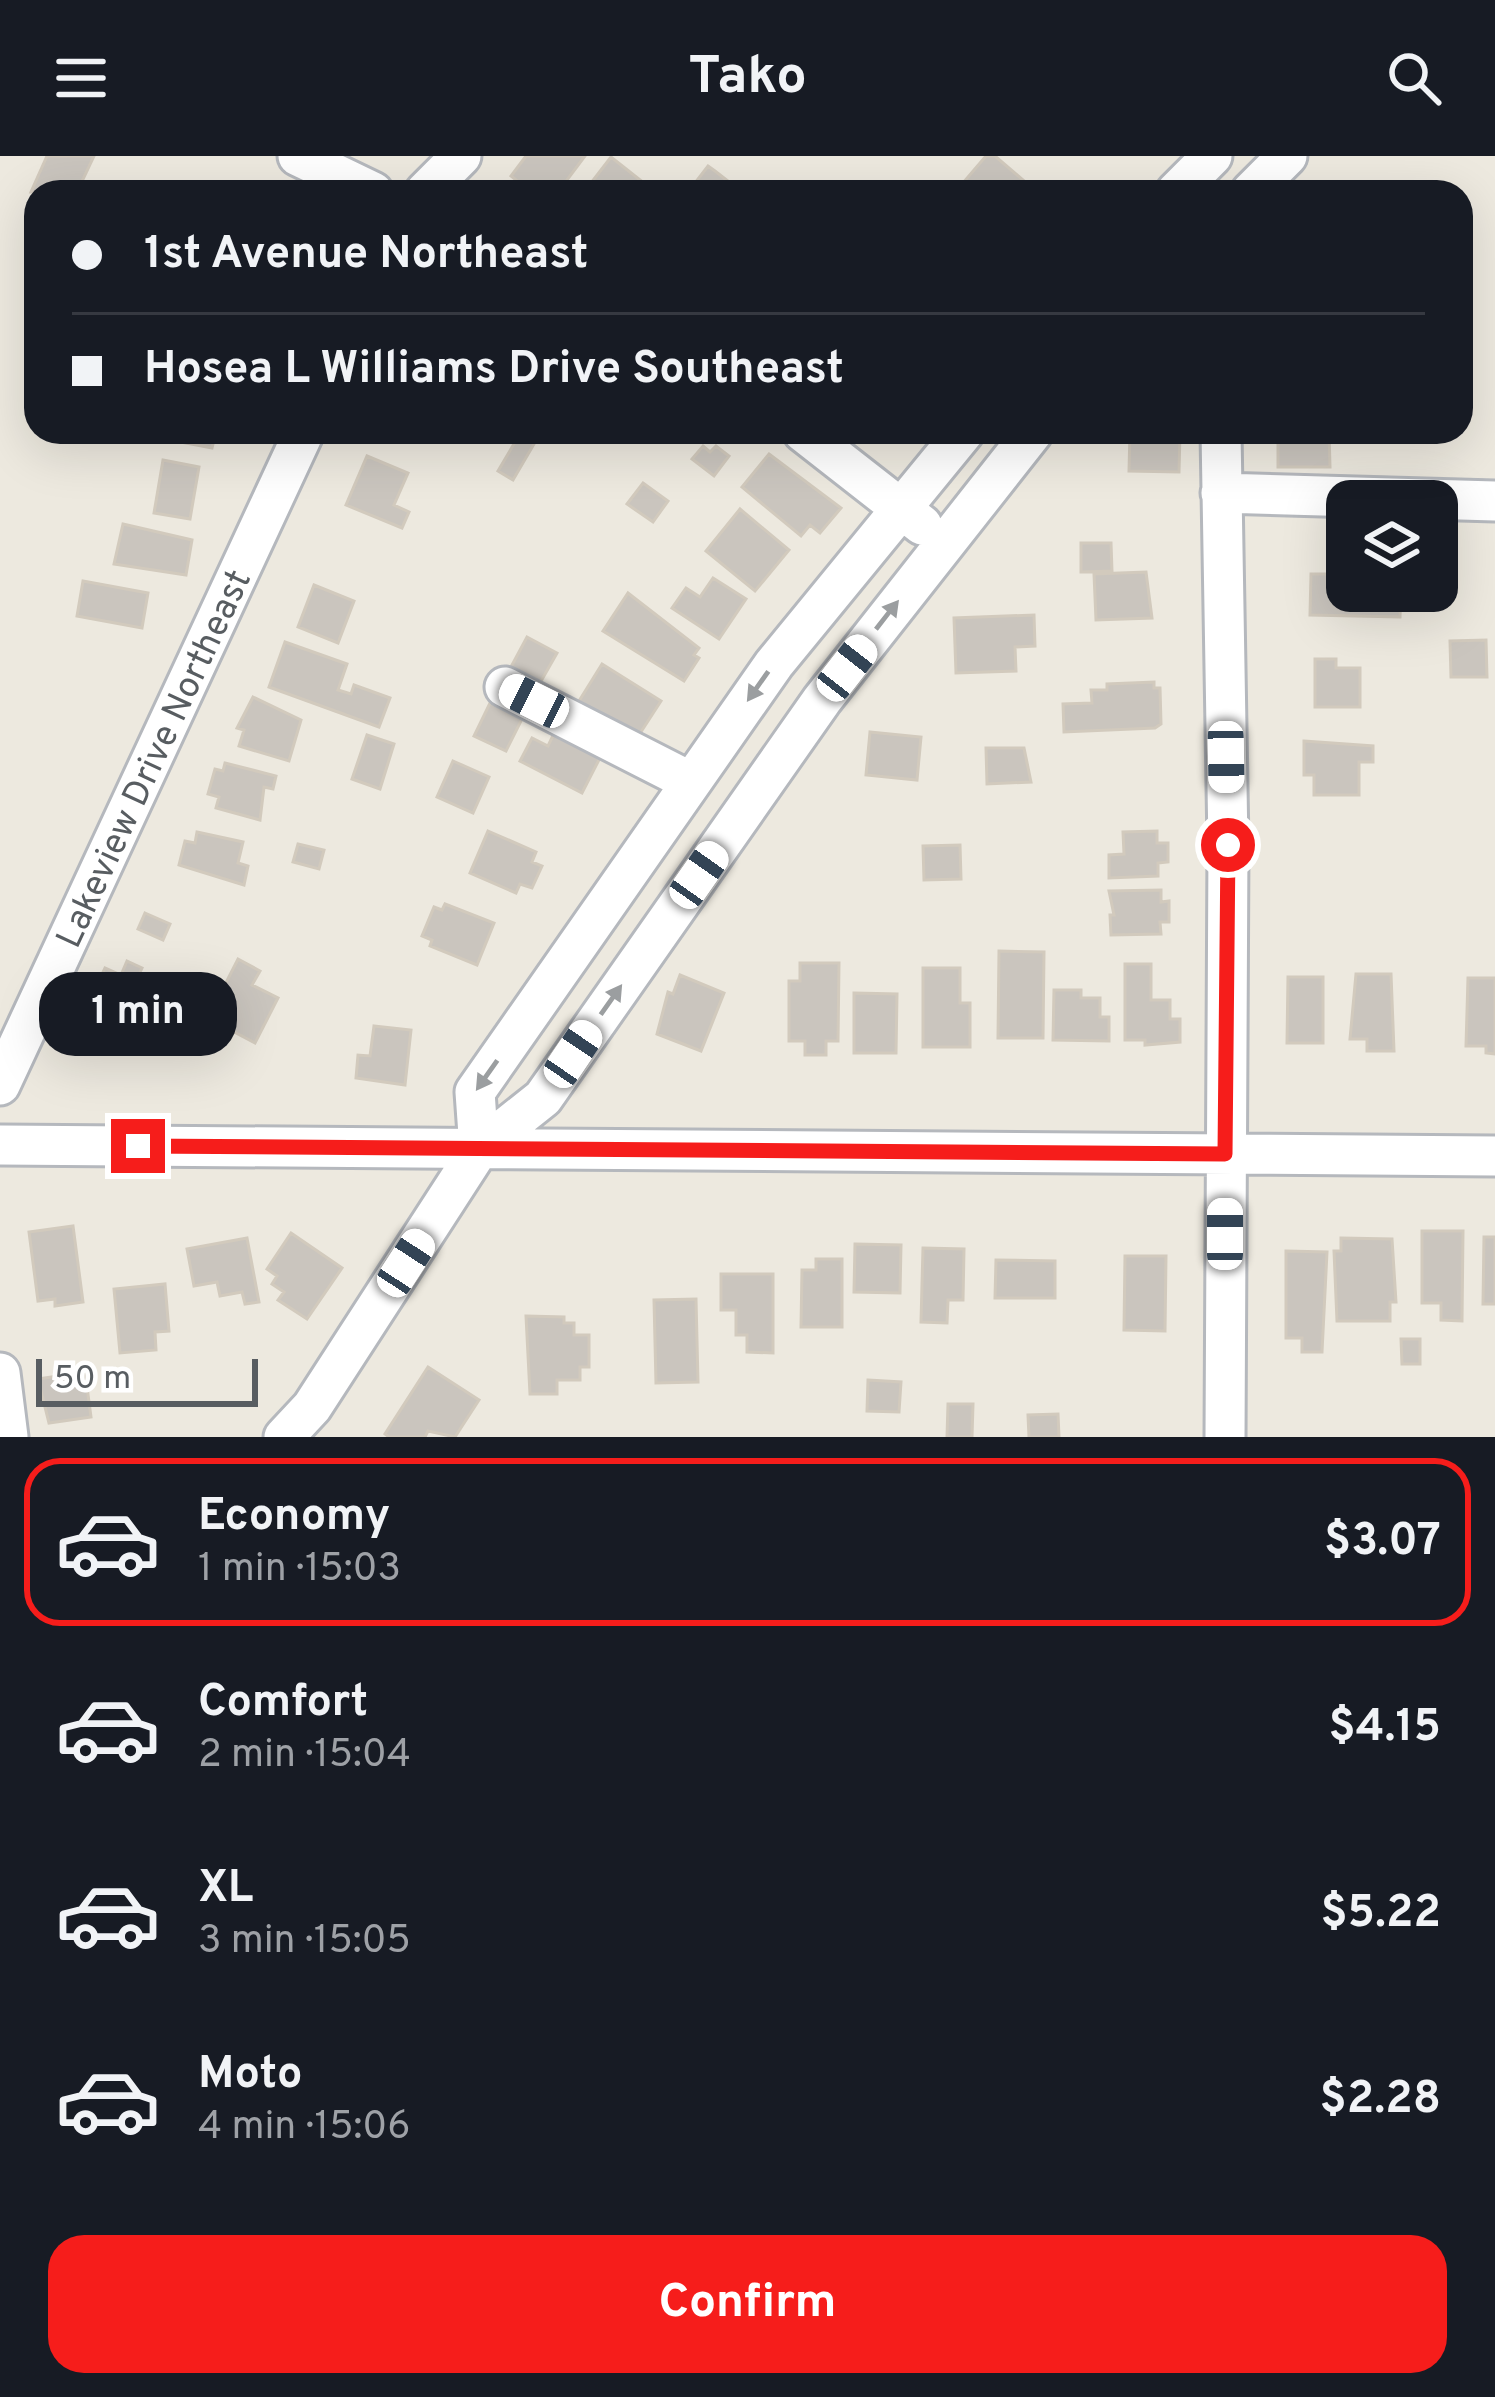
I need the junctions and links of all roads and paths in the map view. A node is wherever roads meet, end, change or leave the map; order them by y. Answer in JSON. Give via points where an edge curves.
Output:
{"nodes":[{"id":1,"x":298,"y":156,"type":"edge"},
{"id":2,"x":461,"y":156,"type":"edge"},
{"id":3,"x":1212,"y":156,"type":"edge"},
{"id":4,"x":1287,"y":156,"type":"edge"},
{"id":5,"x":349,"y":180,"type":"edge"},
{"id":6,"x":437,"y":180,"type":"edge"},
{"id":7,"x":1188,"y":180,"type":"edge"},
{"id":8,"x":1263,"y":180,"type":"edge"},
{"id":9,"x":298,"y":444,"type":"edge"},
{"id":10,"x":818,"y":444,"type":"edge"},
{"id":11,"x":954,"y":444,"type":"edge"},
{"id":12,"x":1023,"y":444,"type":"edge"},
{"id":13,"x":1221,"y":444,"type":"edge"},
{"id":14,"x":1221,"y":494,"type":"junction"},
{"id":15,"x":1495,"y":501,"type":"edge"},
{"id":16,"x":901,"y":508,"type":"junction"},
{"id":17,"x":944,"y":542,"type":"junction"},
{"id":18,"x":505,"y":687,"type":"dead end"},
{"id":19,"x":691,"y":782,"type":"junction"},
{"id":20,"x":0,"y":1085,"type":"edge"},
{"id":21,"x":0,"y":1145,"type":"edge"},
{"id":22,"x":479,"y":1149,"type":"junction"},
{"id":23,"x":1225,"y":1154,"type":"junction"},
{"id":24,"x":1495,"y":1156,"type":"edge"},
{"id":25,"x":0,"y":1372,"type":"edge"},
{"id":26,"x":8,"y":1437,"type":"edge"},
{"id":27,"x":284,"y":1437,"type":"edge"},
{"id":28,"x":1225,"y":1437,"type":"edge"}],
"edges":[{"from":1,"to":5,"type":"street"},
{"from":2,"to":6,"type":"street"},
{"from":3,"to":7,"type":"street"},
{"from":4,"to":8,"type":"street"},
{"from":9,"to":20,"type":"street","name":"Lakeview Drive Northeast"},
{"from":10,"to":16,"type":"street"},
{"from":11,"to":16,"type":"street"},
{"from":12,"to":17,"type":"street"},
{"from":13,"to":14,"type":"street"},
{"from":14,"to":15,"type":"street"},
{"from":14,"to":23,"type":"street"},
{"from":16,"to":17,"type":"street"},
{"from":16,"to":19,"type":"street","one_way":true},
{"from":22,"to":17,"type":"street","one_way":true,"via":[[543,1098],[822,700]]},
{"from":18,"to":19,"type":"street"},
{"from":19,"to":22,"type":"street","one_way":true,"via":[[472,1096]]},
{"from":21,"to":22,"type":"street"},
{"from":22,"to":23,"type":"street"},
{"from":22,"to":27,"type":"street","via":[[312,1407]]},
{"from":23,"to":24,"type":"street"},
{"from":23,"to":28,"type":"street"},
{"from":25,"to":26,"type":"street"}]}
